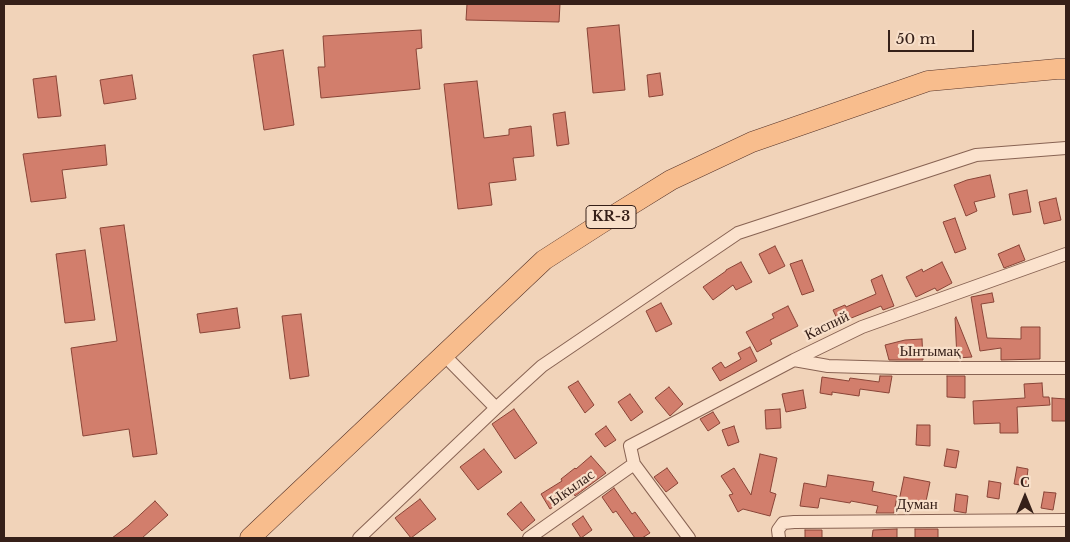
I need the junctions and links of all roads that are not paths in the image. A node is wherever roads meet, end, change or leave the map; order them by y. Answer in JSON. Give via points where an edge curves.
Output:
{"nodes":[{"id":1,"x":1066,"y":69,"type":"edge"},
{"id":2,"x":1066,"y":148,"type":"edge"},
{"id":3,"x":1066,"y":254,"type":"edge"},
{"id":4,"x":444,"y":355,"type":"junction"},
{"id":5,"x":794,"y":360,"type":"junction"},
{"id":6,"x":1066,"y":368,"type":"edge"},
{"id":7,"x":496,"y":408,"type":"junction"},
{"id":8,"x":634,"y":464,"type":"junction"},
{"id":9,"x":1066,"y":520,"type":"edge"},
{"id":10,"x":250,"y":538,"type":"edge"},
{"id":11,"x":358,"y":538,"type":"edge"},
{"id":12,"x":529,"y":538,"type":"edge"},
{"id":13,"x":689,"y":538,"type":"edge"},
{"id":14,"x":778,"y":538,"type":"edge"}],
"edges":[{"from":1,"to":4,"type":"main road","number":"KR-3","via":[[928,82],[770,136],[671,180],[544,260]]},
{"from":2,"to":7,"type":"street","via":[[976,155],[738,233],[542,366]]},
{"from":3,"to":5,"type":"street","name":"Каспий","via":[[862,327]]},
{"from":4,"to":7,"type":"street"},
{"from":4,"to":10,"type":"main road","number":"KR-3"},
{"from":5,"to":6,"type":"street","name":"Ынтымақ","via":[[828,366]]},
{"from":5,"to":8,"type":"street","name":"Каспий","via":[[630,446]]},
{"from":7,"to":11,"type":"street"},
{"from":8,"to":12,"type":"street","name":"Ыкылас"},
{"from":8,"to":13,"type":"street"},
{"from":9,"to":14,"type":"street","name":"Думан","via":[[794,522],[783,523],[778,530]]}]}
